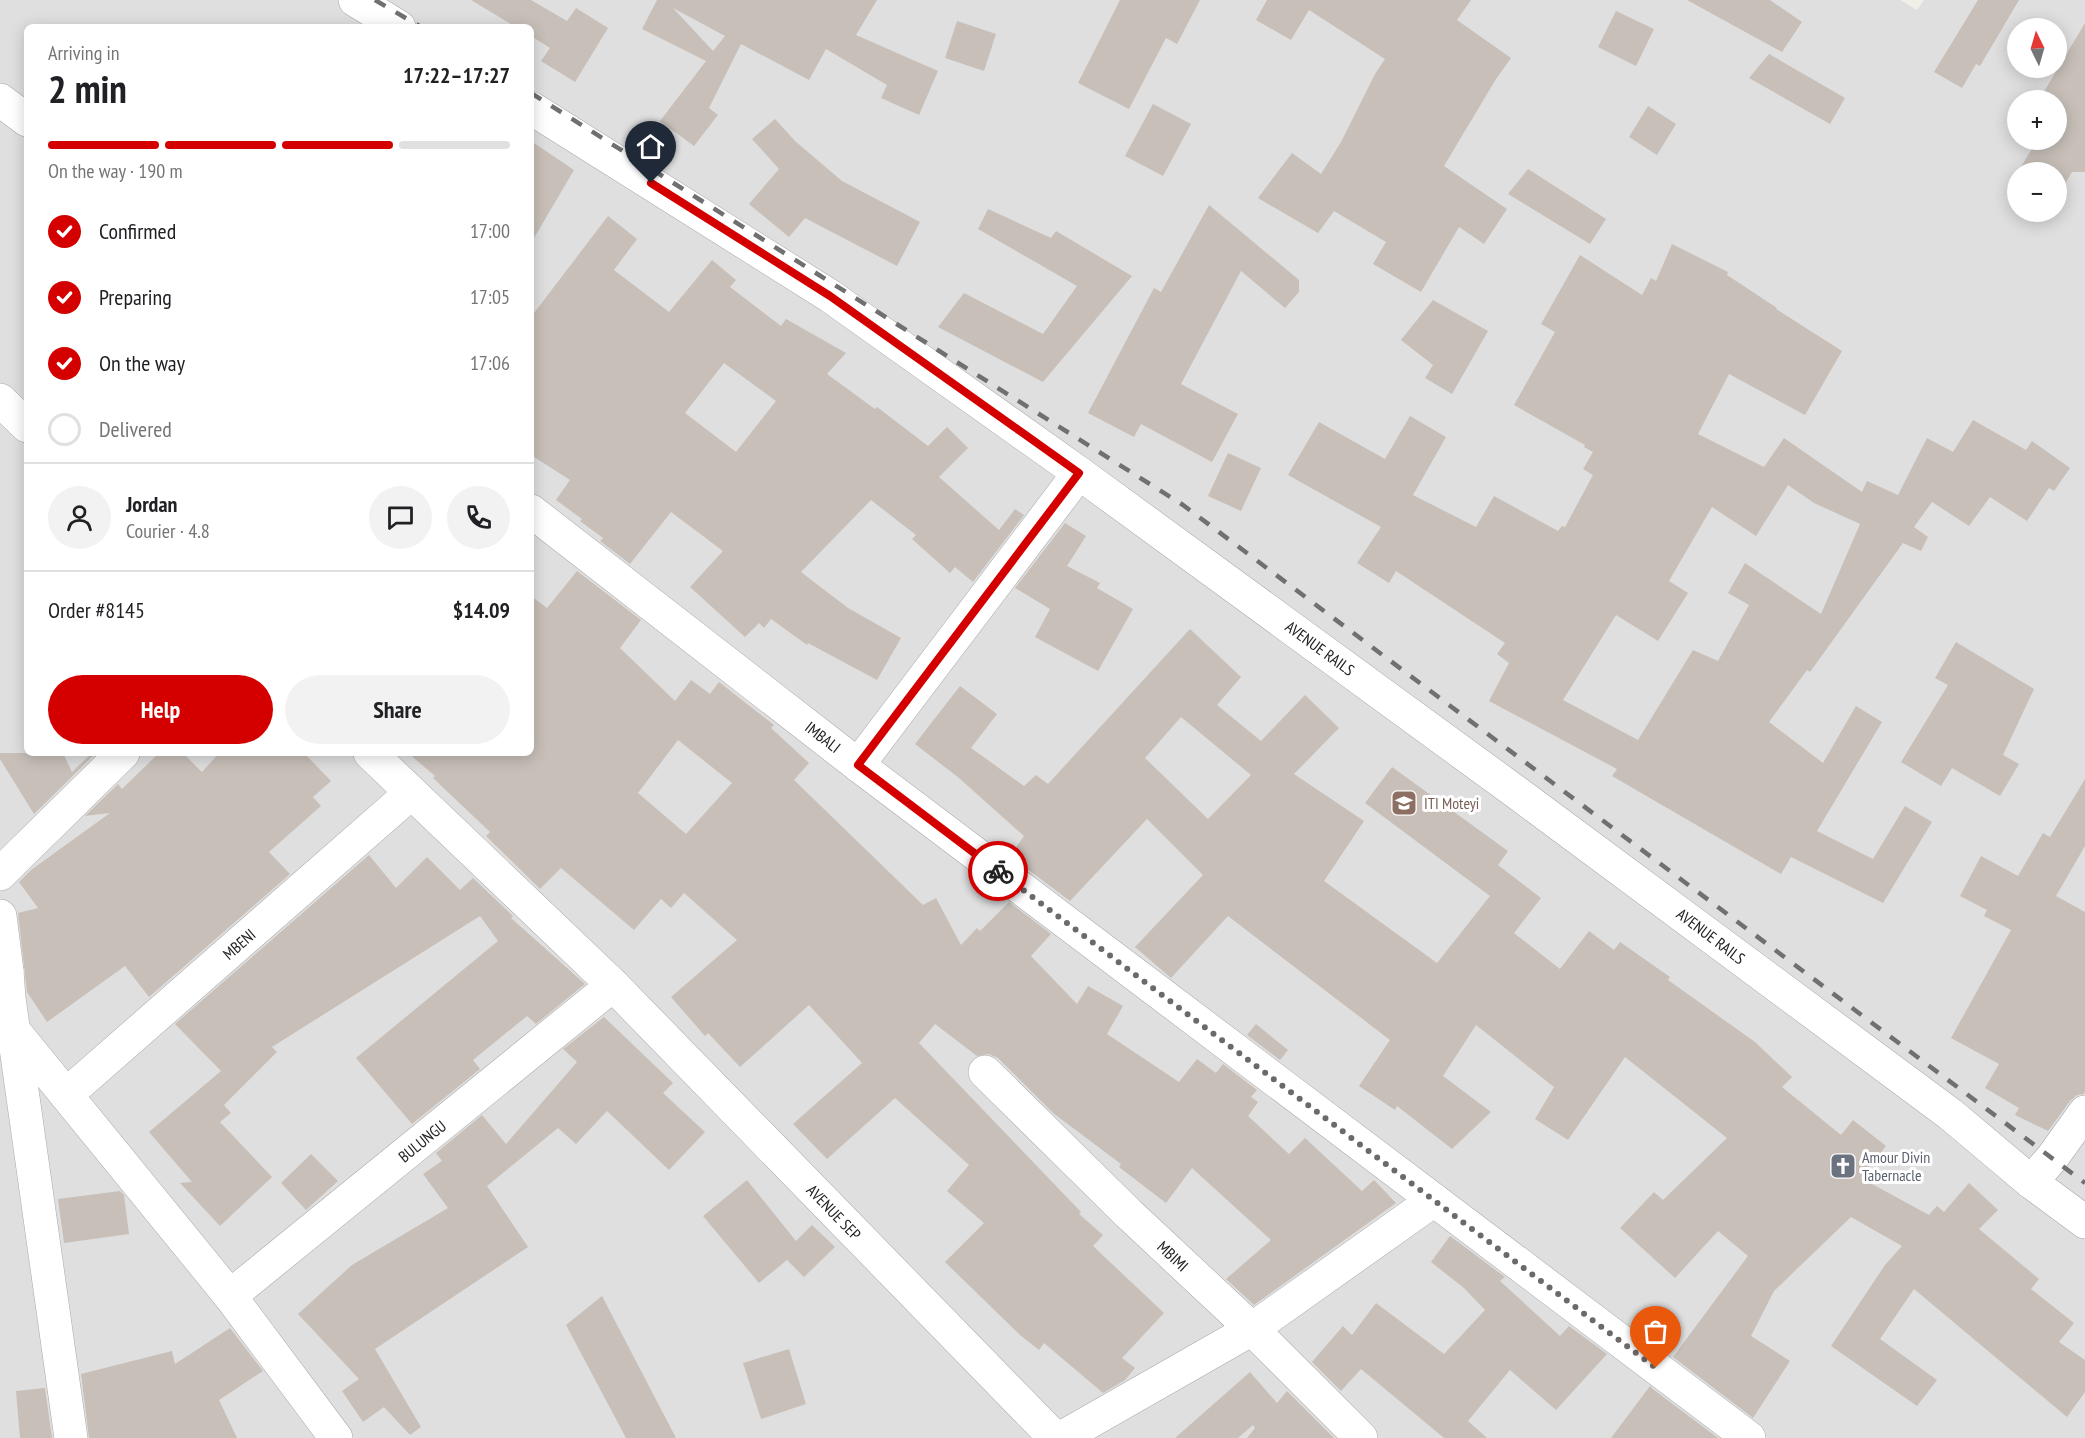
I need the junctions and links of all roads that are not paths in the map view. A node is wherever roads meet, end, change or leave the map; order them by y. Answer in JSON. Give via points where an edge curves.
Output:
{"nodes":[{"id":1,"x":355,"y":0,"type":"edge"},
{"id":2,"x":394,"y":24,"type":"edge"},
{"id":3,"x":0,"y":100,"type":"edge"},
{"id":4,"x":534,"y":110,"type":"edge"},
{"id":5,"x":24,"y":118,"type":"edge"},
{"id":6,"x":0,"y":400,"type":"edge"},
{"id":7,"x":24,"y":423,"type":"edge"},
{"id":8,"x":1079,"y":473,"type":"junction"},
{"id":9,"x":534,"y":513,"type":"edge"},
{"id":10,"x":120,"y":756,"type":"edge"},
{"id":11,"x":373,"y":756,"type":"edge"},
{"id":12,"x":858,"y":765,"type":"junction"},
{"id":13,"x":411,"y":793,"type":"junction"},
{"id":14,"x":0,"y":874,"type":"edge"},
{"id":15,"x":0,"y":916,"type":"edge"},
{"id":16,"x":4,"y":972,"type":"edge"},
{"id":17,"x":613,"y":985,"type":"junction"},
{"id":18,"x":14,"y":1031,"type":"junction"},
{"id":19,"x":985,"y":1072,"type":"dead end"},
{"id":20,"x":66,"y":1095,"type":"junction"},
{"id":21,"x":2085,"y":1112,"type":"edge"},
{"id":22,"x":2031,"y":1182,"type":"junction"},
{"id":23,"x":1434,"y":1200,"type":"junction"},
{"id":24,"x":2085,"y":1222,"type":"edge"},
{"id":25,"x":230,"y":1296,"type":"junction"},
{"id":26,"x":1252,"y":1329,"type":"junction"},
{"id":27,"x":71,"y":1438,"type":"edge"},
{"id":28,"x":336,"y":1438,"type":"edge"},
{"id":29,"x":1055,"y":1438,"type":"edge"},
{"id":30,"x":1061,"y":1438,"type":"edge"},
{"id":31,"x":1361,"y":1438,"type":"edge"},
{"id":32,"x":1749,"y":1438,"type":"edge"}],
"edges":[{"from":1,"to":2,"type":"street"},
{"from":3,"to":5,"type":"street"},
{"from":4,"to":8,"type":"street","name":"AVENUE RAILS","via":[[830,296]]},
{"from":6,"to":7,"type":"street"},
{"from":8,"to":12,"type":"street"},
{"from":8,"to":22,"type":"street","name":"AVENUE RAILS","via":[[1931,1100]]},
{"from":9,"to":12,"type":"street","name":"IMBALI"},
{"from":10,"to":14,"type":"street"},
{"from":11,"to":13,"type":"street","name":"AVENUE SEP"},
{"from":12,"to":23,"type":"street","name":"IMBALI"},
{"from":13,"to":17,"type":"street","name":"AVENUE SEP"},
{"from":13,"to":20,"type":"street","name":"MBENI"},
{"from":15,"to":16,"type":"street"},
{"from":16,"to":18,"type":"street"},
{"from":17,"to":25,"type":"street","name":"BULUNGU"},
{"from":17,"to":29,"type":"street","name":"AVENUE SEP"},
{"from":18,"to":20,"type":"street"},
{"from":18,"to":27,"type":"street"},
{"from":19,"to":26,"type":"street","name":"MBIMI"},
{"from":20,"to":25,"type":"street"},
{"from":21,"to":22,"type":"street"},
{"from":22,"to":24,"type":"street","name":"AVENUE RAILS"},
{"from":23,"to":26,"type":"street"},
{"from":23,"to":32,"type":"street","name":"IMBALI"},
{"from":25,"to":28,"type":"street"},
{"from":26,"to":30,"type":"street"},
{"from":26,"to":31,"type":"street","name":"MBIMI"}]}
